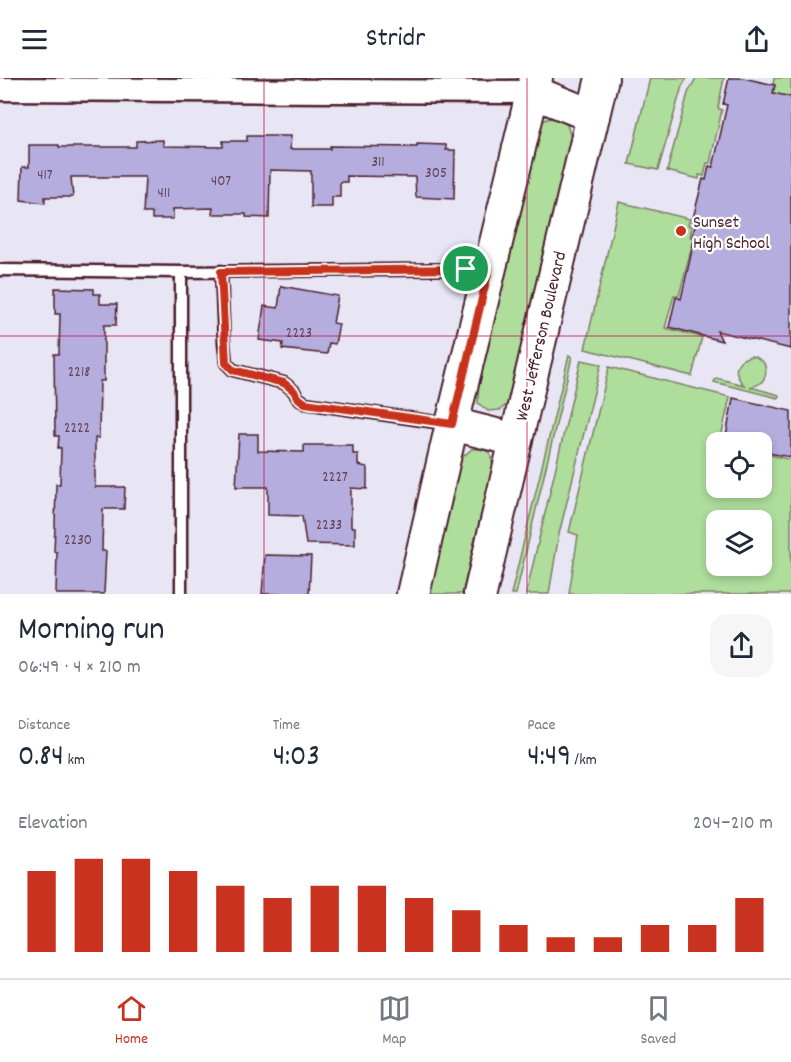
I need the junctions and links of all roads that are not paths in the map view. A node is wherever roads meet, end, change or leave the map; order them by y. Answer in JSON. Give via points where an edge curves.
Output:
{"nodes":[{"id":1,"x":603,"y":78,"type":"edge"},
{"id":2,"x":535,"y":85,"type":"edge"},
{"id":3,"x":0,"y":89,"type":"edge"},
{"id":4,"x":593,"y":116,"type":"junction"},
{"id":5,"x":489,"y":269,"type":"junction"},
{"id":6,"x":0,"y":270,"type":"edge"},
{"id":7,"x":181,"y":272,"type":"junction"},
{"id":8,"x":221,"y":272,"type":"junction"},
{"id":9,"x":452,"y":424,"type":"junction"},
{"id":10,"x":516,"y":440,"type":"junction"},
{"id":11,"x":181,"y":594,"type":"edge"},
{"id":12,"x":413,"y":594,"type":"edge"},
{"id":13,"x":480,"y":594,"type":"edge"}],
"edges":[{"from":1,"to":4,"type":"main road","name":"West Jefferson Boulevard"},
{"from":2,"to":3,"type":"street"},
{"from":2,"to":4,"type":"main road"},
{"from":2,"to":5,"type":"main road"},
{"from":4,"to":10,"type":"main road","name":"West Jefferson Boulevard"},
{"from":5,"to":8,"type":"lane"},
{"from":5,"to":9,"type":"main road"},
{"from":6,"to":7,"type":"lane"},
{"from":7,"to":8,"type":"lane"},
{"from":7,"to":11,"type":"lane"},
{"from":8,"to":9,"type":"lane","via":[[226,363],[233,370],[284,383],[305,403]]},
{"from":9,"to":10,"type":"main road"},
{"from":9,"to":12,"type":"main road"},
{"from":10,"to":13,"type":"main road","name":"West Jefferson Boulevard"}]}
